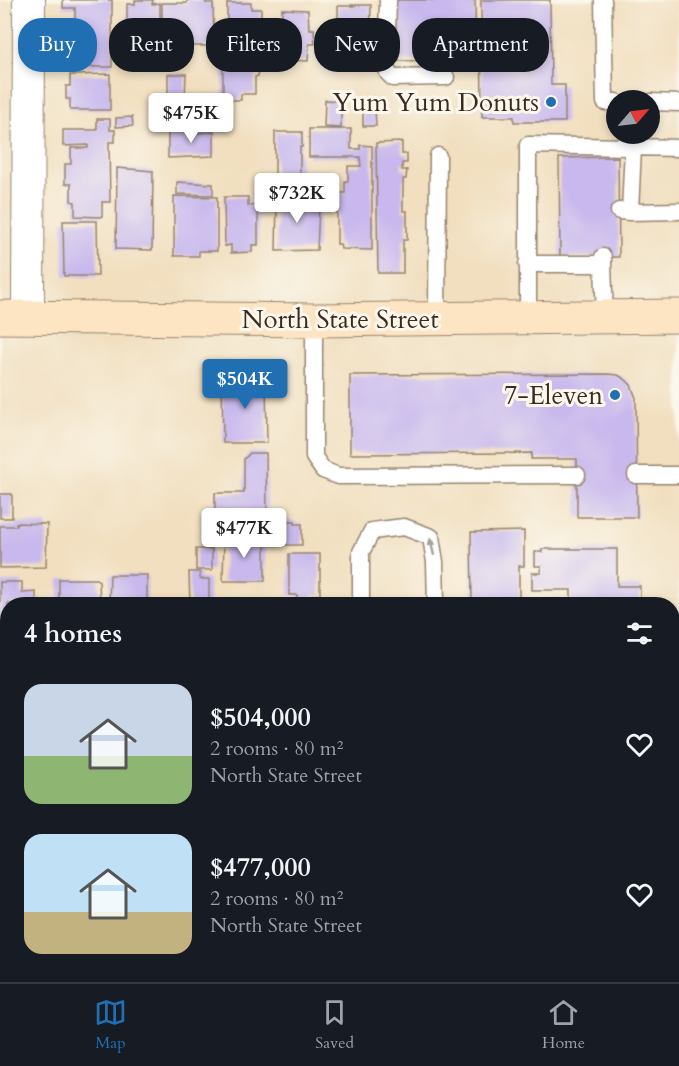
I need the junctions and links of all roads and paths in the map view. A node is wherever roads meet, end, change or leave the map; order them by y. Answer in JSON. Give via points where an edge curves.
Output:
{"nodes":[{"id":1,"x":29,"y":0,"type":"edge"},
{"id":2,"x":388,"y":0,"type":"edge"},
{"id":3,"x":603,"y":0,"type":"edge"},
{"id":4,"x":446,"y":77,"type":"dead end"},
{"id":5,"x":606,"y":102,"type":"edge"},
{"id":6,"x":660,"y":102,"type":"edge"},
{"id":7,"x":679,"y":103,"type":"edge"},
{"id":8,"x":633,"y":147,"type":"junction"},
{"id":9,"x":679,"y":148,"type":"edge"},
{"id":10,"x":438,"y":156,"type":"dead end"},
{"id":11,"x":679,"y":211,"type":"edge"},
{"id":12,"x":527,"y":264,"type":"junction"},
{"id":13,"x":679,"y":316,"type":"edge"},
{"id":14,"x":14,"y":317,"type":"edge"},
{"id":15,"x":528,"y":318,"type":"junction"},
{"id":16,"x":605,"y":318,"type":"junction"},
{"id":17,"x":438,"y":319,"type":"junction"},
{"id":18,"x":314,"y":320,"type":"junction"},
{"id":19,"x":577,"y":475,"type":"dead end"},
{"id":20,"x":636,"y":475,"type":"dead end"},
{"id":21,"x":679,"y":475,"type":"edge"},
{"id":22,"x":361,"y":597,"type":"edge"},
{"id":23,"x":436,"y":597,"type":"edge"}],
"edges":[{"from":1,"to":14,"type":"street"},
{"from":2,"to":4,"type":"lane","via":[[388,73],[393,78]]},
{"from":3,"to":5,"type":"lane"},
{"from":6,"to":7,"type":"lane"},
{"from":8,"to":9,"type":"lane"},
{"from":8,"to":11,"type":"lane","via":[[624,211]]},
{"from":8,"to":12,"type":"lane","via":[[528,145]]},
{"from":10,"to":17,"type":"lane"},
{"from":12,"to":15,"type":"lane"},
{"from":12,"to":16,"type":"lane","via":[[603,260]]},
{"from":13,"to":16,"type":"main road","name":"North State Street"},
{"from":14,"to":18,"type":"main road","name":"North State Street"},
{"from":15,"to":16,"type":"main road","name":"North State Street"},
{"from":15,"to":17,"type":"main road","name":"North State Street"},
{"from":17,"to":18,"type":"main road","name":"North State Street"},
{"from":18,"to":19,"type":"lane","via":[[314,458],[323,470],[338,476]]},
{"from":20,"to":21,"type":"lane"},
{"from":23,"to":22,"type":"lane","one_way":true,"via":[[431,537],[404,527],[372,531],[361,552]]}]}
